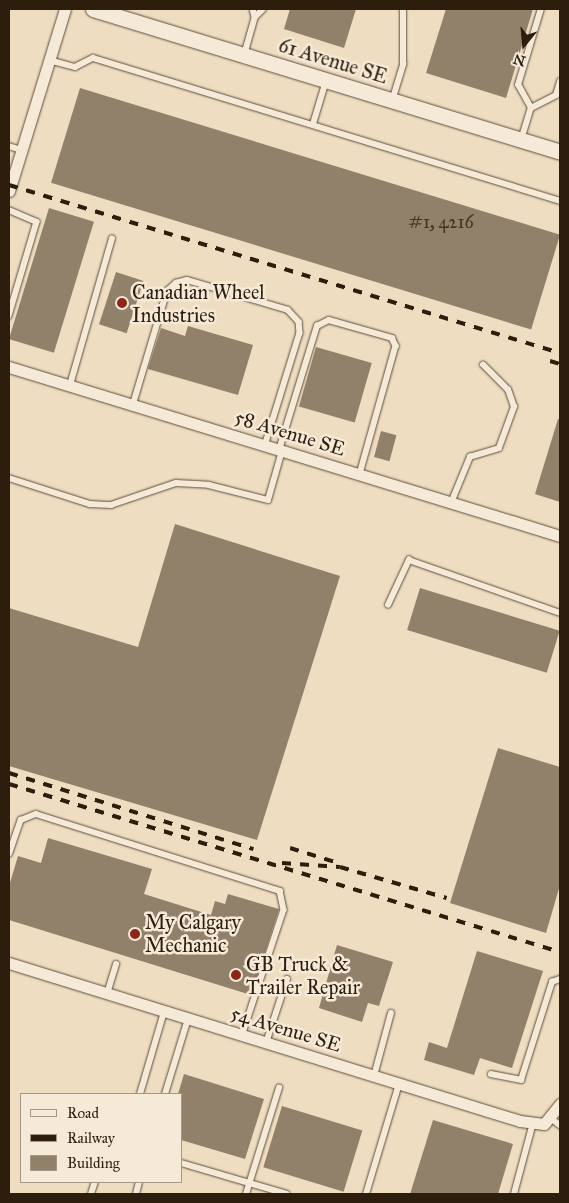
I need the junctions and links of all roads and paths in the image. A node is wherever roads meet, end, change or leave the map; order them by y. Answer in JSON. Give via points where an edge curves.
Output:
{"nodes":[{"id":1,"x":65,"y":9,"type":"edge"},
{"id":2,"x":93,"y":9,"type":"edge"},
{"id":3,"x":253,"y":9,"type":"edge"},
{"id":4,"x":263,"y":9,"type":"edge"},
{"id":5,"x":403,"y":9,"type":"edge"},
{"id":6,"x":541,"y":9,"type":"edge"},
{"id":7,"x":120,"y":13,"type":"edge"},
{"id":8,"x":256,"y":17,"type":"junction"},
{"id":9,"x":244,"y":55,"type":"junction"},
{"id":10,"x":49,"y":60,"type":"junction"},
{"id":11,"x":326,"y":80,"type":"junction"},
{"id":12,"x":560,"y":82,"type":"edge"},
{"id":13,"x":392,"y":101,"type":"junction"},
{"id":14,"x":531,"y":108,"type":"junction"},
{"id":15,"x":313,"y":124,"type":"junction"},
{"id":16,"x":521,"y":140,"type":"junction"},
{"id":17,"x":9,"y":146,"type":"edge"},
{"id":18,"x":21,"y":150,"type":"junction"},
{"id":19,"x":560,"y":152,"type":"edge"},
{"id":20,"x":9,"y":192,"type":"edge"},
{"id":21,"x":560,"y":201,"type":"edge"},
{"id":22,"x":9,"y":210,"type":"edge"},
{"id":23,"x":112,"y":239,"type":"dead end"},
{"id":24,"x":9,"y":316,"type":"edge"},
{"id":25,"x":484,"y":365,"type":"dead end"},
{"id":26,"x":9,"y":367,"type":"edge"},
{"id":27,"x":70,"y":385,"type":"junction"},
{"id":28,"x":134,"y":404,"type":"junction"},
{"id":29,"x":266,"y":446,"type":"junction"},
{"id":30,"x":280,"y":450,"type":"junction"},
{"id":31,"x":360,"y":474,"type":"junction"},
{"id":32,"x":9,"y":478,"type":"edge"},
{"id":33,"x":451,"y":503,"type":"junction"},
{"id":34,"x":560,"y":536,"type":"edge"},
{"id":35,"x":388,"y":605,"type":"dead end"},
{"id":36,"x":560,"y":612,"type":"edge"},
{"id":37,"x":9,"y":854,"type":"edge"},
{"id":38,"x":9,"y":963,"type":"edge"},
{"id":39,"x":116,"y":964,"type":"dead end"},
{"id":40,"x":287,"y":979,"type":"dead end"},
{"id":41,"x":560,"y":979,"type":"edge"},
{"id":42,"x":107,"y":994,"type":"junction"},
{"id":43,"x":164,"y":1012,"type":"junction"},
{"id":44,"x":391,"y":1013,"type":"dead end"},
{"id":45,"x":188,"y":1019,"type":"junction"},
{"id":46,"x":242,"y":1036,"type":"junction"},
{"id":47,"x":266,"y":1043,"type":"junction"},
{"id":48,"x":491,"y":1074,"type":"dead end"},
{"id":49,"x":374,"y":1076,"type":"junction"},
{"id":50,"x":399,"y":1084,"type":"junction"},
{"id":51,"x":279,"y":1088,"type":"dead end"},
{"id":52,"x":140,"y":1093,"type":"edge"},
{"id":53,"x":165,"y":1093,"type":"edge"},
{"id":54,"x":560,"y":1104,"type":"edge"},
{"id":55,"x":556,"y":1122,"type":"edge"},
{"id":56,"x":533,"y":1123,"type":"junction"},
{"id":57,"x":182,"y":1163,"type":"edge"},
{"id":58,"x":250,"y":1183,"type":"junction"},
{"id":59,"x":246,"y":1194,"type":"edge"},
{"id":60,"x":287,"y":1194,"type":"edge"},
{"id":61,"x":366,"y":1194,"type":"edge"},
{"id":62,"x":514,"y":1194,"type":"edge"}],
"edges":[{"from":1,"to":10,"type":"street"},
{"from":2,"to":7,"type":"street","name":"61 Avenue SE"},
{"from":3,"to":8,"type":"lane"},
{"from":4,"to":8,"type":"lane"},
{"from":5,"to":13,"type":"lane","via":[[402,64]]},
{"from":6,"to":14,"type":"lane","via":[[518,85]]},
{"from":7,"to":9,"type":"street","name":"61 Avenue SE"},
{"from":8,"to":9,"type":"lane"},
{"from":9,"to":11,"type":"street","name":"61 Avenue SE"},
{"from":10,"to":15,"type":"lane","via":[[75,67],[93,58]]},
{"from":10,"to":18,"type":"street"},
{"from":11,"to":13,"type":"street","name":"61 Avenue SE"},
{"from":11,"to":15,"type":"lane"},
{"from":12,"to":14,"type":"lane","via":[[556,95]]},
{"from":13,"to":16,"type":"street","name":"61 Avenue SE"},
{"from":14,"to":16,"type":"lane"},
{"from":15,"to":21,"type":"lane"},
{"from":16,"to":19,"type":"street","name":"61 Avenue SE"},
{"from":17,"to":18,"type":"lane"},
{"from":18,"to":20,"type":"street"},
{"from":22,"to":24,"type":"lane","via":[[37,222]]},
{"from":23,"to":27,"type":"lane"},
{"from":25,"to":33,"type":"lane","via":[[508,390],[514,407],[499,448],[470,457]]},
{"from":26,"to":27,"type":"street","name":"58 Avenue SE"},
{"from":27,"to":28,"type":"street","name":"58 Avenue SE"},
{"from":28,"to":29,"type":"street","name":"58 Avenue SE"},
{"from":28,"to":29,"type":"lane","via":[[167,291],[176,283],[187,280],[288,310],[299,322],[300,333]]},
{"from":29,"to":30,"type":"street","name":"58 Avenue SE"},
{"from":30,"to":31,"type":"street","name":"58 Avenue SE"},
{"from":30,"to":31,"type":"lane","via":[[317,326],[329,320],[392,338],[396,346]]},
{"from":30,"to":32,"type":"lane","via":[[268,500],[209,485],[176,483],[111,505],[90,504]]},
{"from":31,"to":33,"type":"street","name":"58 Avenue SE"},
{"from":33,"to":34,"type":"street","name":"58 Avenue SE"},
{"from":35,"to":36,"type":"lane","via":[[409,560]]},
{"from":37,"to":46,"type":"lane","via":[[21,820],[36,814],[280,891],[284,910]]},
{"from":38,"to":42,"type":"street","name":"54 Avenue SE"},
{"from":39,"to":42,"type":"lane"},
{"from":40,"to":47,"type":"lane"},
{"from":41,"to":48,"type":"lane","via":[[552,982],[521,1080]]},
{"from":42,"to":43,"type":"street","name":"54 Avenue SE"},
{"from":43,"to":45,"type":"street","name":"54 Avenue SE"},
{"from":43,"to":52,"type":"lane"},
{"from":44,"to":49,"type":"lane"},
{"from":45,"to":46,"type":"street","name":"54 Avenue SE"},
{"from":45,"to":53,"type":"lane"},
{"from":46,"to":47,"type":"street","name":"54 Avenue SE"},
{"from":47,"to":49,"type":"street","name":"54 Avenue SE"},
{"from":49,"to":50,"type":"street","name":"54 Avenue SE"},
{"from":50,"to":56,"type":"street","name":"54 Avenue SE"},
{"from":50,"to":61,"type":"lane"},
{"from":51,"to":58,"type":"lane"},
{"from":54,"to":55,"type":"street"},
{"from":55,"to":56,"type":"street","name":"54 Avenue SE"},
{"from":56,"to":62,"type":"lane"},
{"from":57,"to":58,"type":"lane"},
{"from":58,"to":59,"type":"lane"},
{"from":58,"to":60,"type":"lane"}]}
